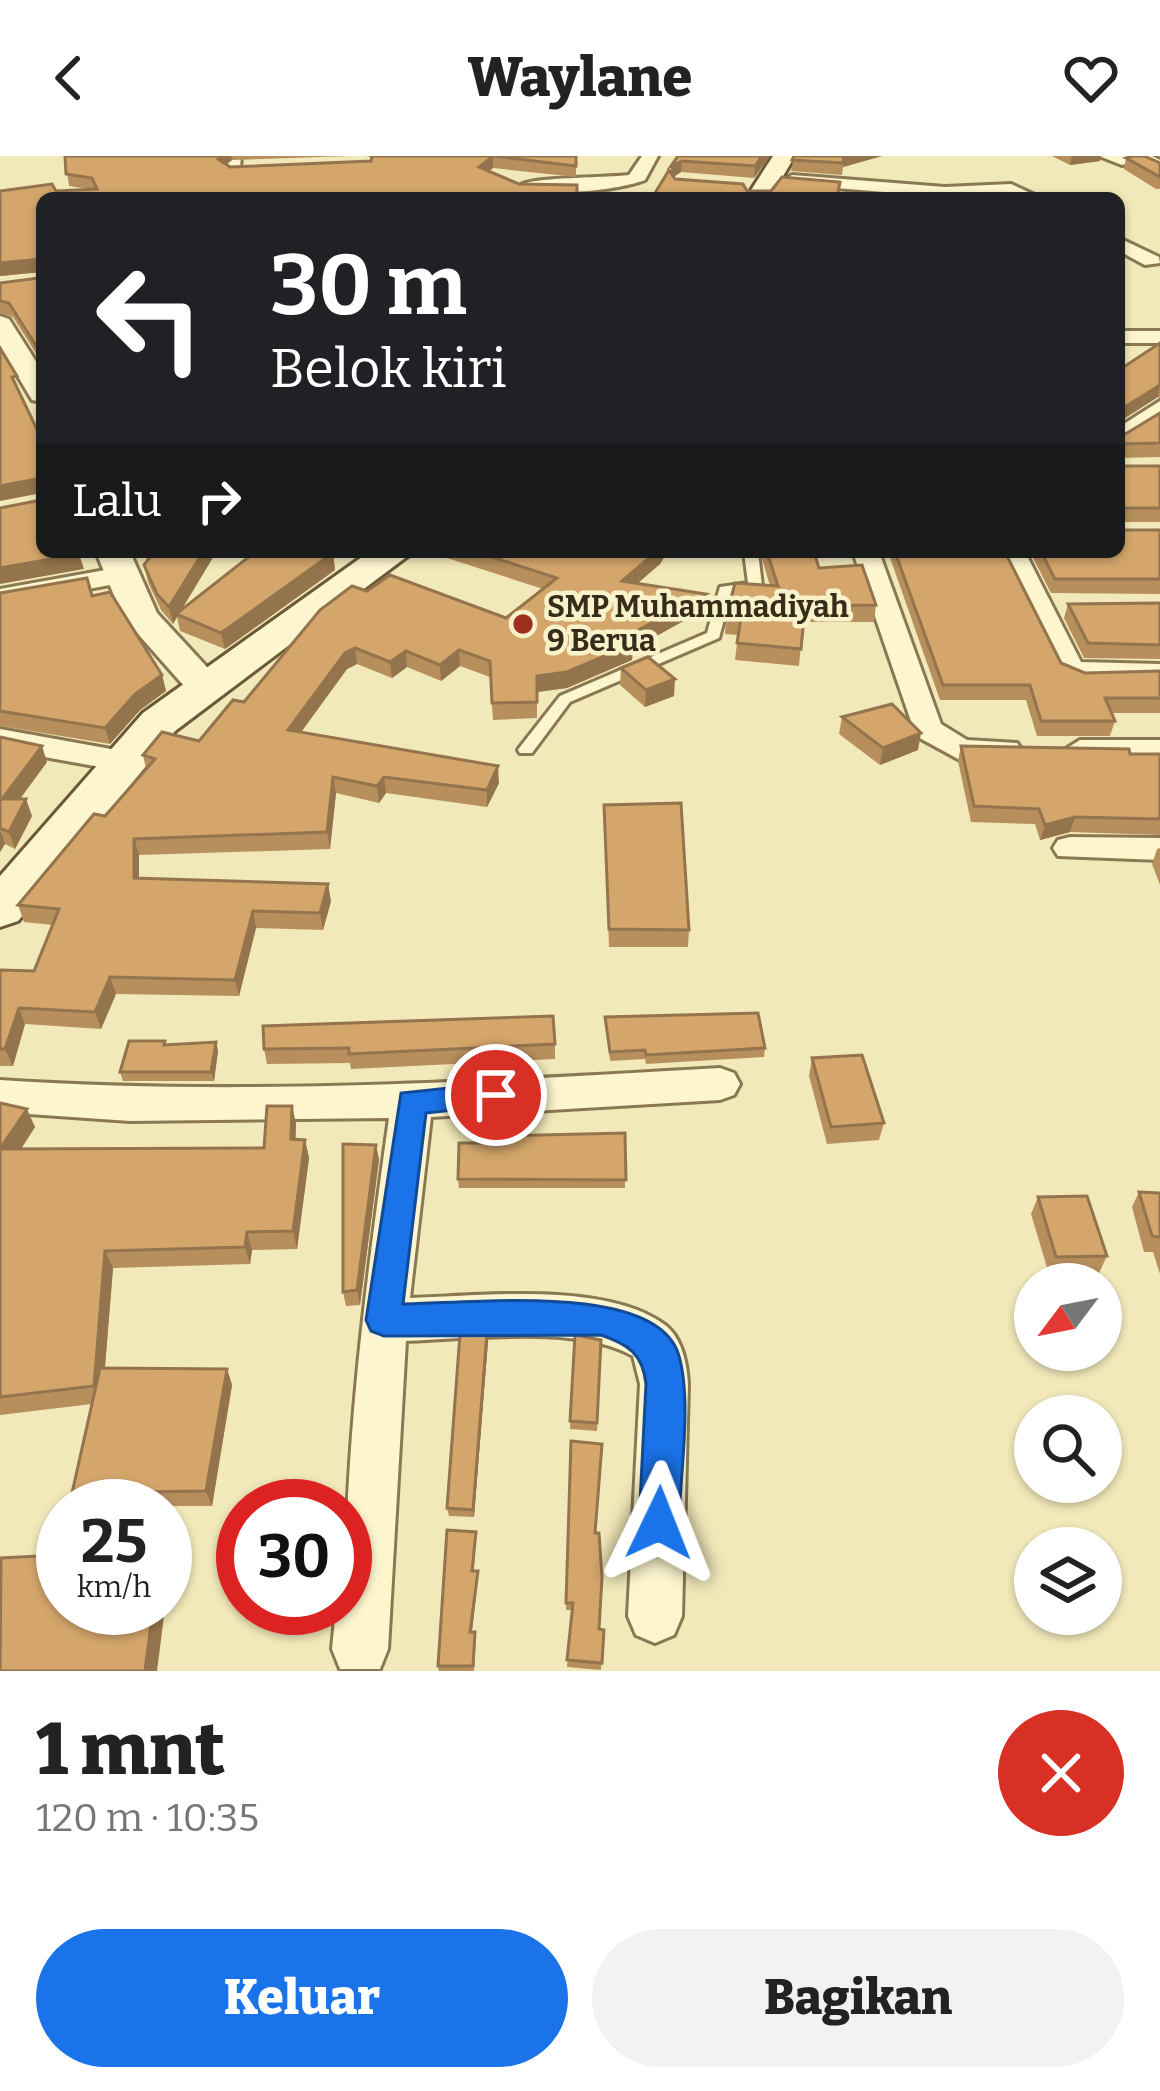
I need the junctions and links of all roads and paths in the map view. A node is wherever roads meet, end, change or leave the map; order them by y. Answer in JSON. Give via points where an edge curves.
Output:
{"nodes":[{"id":1,"x":650,"y":156,"type":"edge"},
{"id":2,"x":1107,"y":156,"type":"edge"},
{"id":3,"x":1140,"y":156,"type":"edge"},
{"id":4,"x":232,"y":162,"type":"edge"},
{"id":5,"x":1160,"y":167,"type":"edge"},
{"id":6,"x":254,"y":168,"type":"edge"},
{"id":7,"x":766,"y":175,"type":"edge"},
{"id":8,"x":505,"y":181,"type":"edge"},
{"id":9,"x":218,"y":192,"type":"edge"},
{"id":10,"x":921,"y":192,"type":"edge"},
{"id":11,"x":975,"y":192,"type":"edge"},
{"id":12,"x":1019,"y":192,"type":"edge"},
{"id":13,"x":1125,"y":248,"type":"edge"},
{"id":14,"x":1153,"y":252,"type":"dead end"},
{"id":15,"x":4,"y":337,"type":"edge"},
{"id":16,"x":1125,"y":337,"type":"edge"},
{"id":17,"x":1160,"y":337,"type":"edge"},
{"id":18,"x":36,"y":385,"type":"edge"},
{"id":19,"x":1155,"y":416,"type":"edge"},
{"id":20,"x":1125,"y":434,"type":"edge"},
{"id":21,"x":386,"y":558,"type":"edge"},
{"id":22,"x":752,"y":558,"type":"edge"},
{"id":23,"x":868,"y":558,"type":"edge"},
{"id":24,"x":1015,"y":558,"type":"edge"},
{"id":25,"x":117,"y":563,"type":"edge"},
{"id":26,"x":0,"y":597,"type":"edge"},
{"id":27,"x":1038,"y":606,"type":"junction"},
{"id":28,"x":1078,"y":606,"type":"edge"},
{"id":29,"x":1160,"y":673,"type":"edge"},
{"id":30,"x":206,"y":687,"type":"junction"},
{"id":31,"x":0,"y":739,"type":"edge"},
{"id":32,"x":526,"y":750,"type":"dead end"},
{"id":33,"x":1160,"y":750,"type":"edge"},
{"id":34,"x":122,"y":760,"type":"junction"},
{"id":35,"x":1070,"y":848,"type":"dead end"},
{"id":36,"x":1160,"y":849,"type":"edge"},
{"id":37,"x":0,"y":909,"type":"edge"},
{"id":38,"x":720,"y":1084,"type":"dead end"},
{"id":39,"x":0,"y":1096,"type":"edge"},
{"id":40,"x":412,"y":1102,"type":"junction"},
{"id":41,"x":384,"y":1320,"type":"junction"},
{"id":42,"x":656,"y":1616,"type":"dead end"},
{"id":43,"x":360,"y":1649,"type":"dead end"}],
"edges":[{"from":1,"to":8,"type":"street","via":[[639,176],[621,181]]},
{"from":2,"to":3,"type":"street"},
{"from":3,"to":5,"type":"street"},
{"from":4,"to":6,"type":"street"},
{"from":4,"to":9,"type":"street"},
{"from":7,"to":10,"type":"street"},
{"from":11,"to":12,"type":"street"},
{"from":13,"to":14,"type":"street"},
{"from":15,"to":18,"type":"street"},
{"from":16,"to":17,"type":"street"},
{"from":19,"to":20,"type":"street"},
{"from":21,"to":30,"type":"main road"},
{"from":22,"to":32,"type":"lane","via":[[755,586],[725,590],[714,635],[565,699]]},
{"from":23,"to":33,"type":"street","via":[[927,729],[944,744]]},
{"from":24,"to":27,"type":"street"},
{"from":25,"to":26,"type":"street"},
{"from":25,"to":30,"type":"street","via":[[153,634]]},
{"from":27,"to":28,"type":"street"},
{"from":27,"to":29,"type":"street","via":[[1077,673]]},
{"from":30,"to":34,"type":"main road"},
{"from":31,"to":34,"type":"street"},
{"from":34,"to":37,"type":"main road"},
{"from":35,"to":36,"type":"street"},
{"from":38,"to":40,"type":"street"},
{"from":39,"to":40,"type":"street","via":[[130,1105]]},
{"from":40,"to":41,"type":"street"},
{"from":41,"to":42,"type":"street","via":[[601,1319],[652,1343],[664,1384]]},
{"from":41,"to":43,"type":"street"}]}
